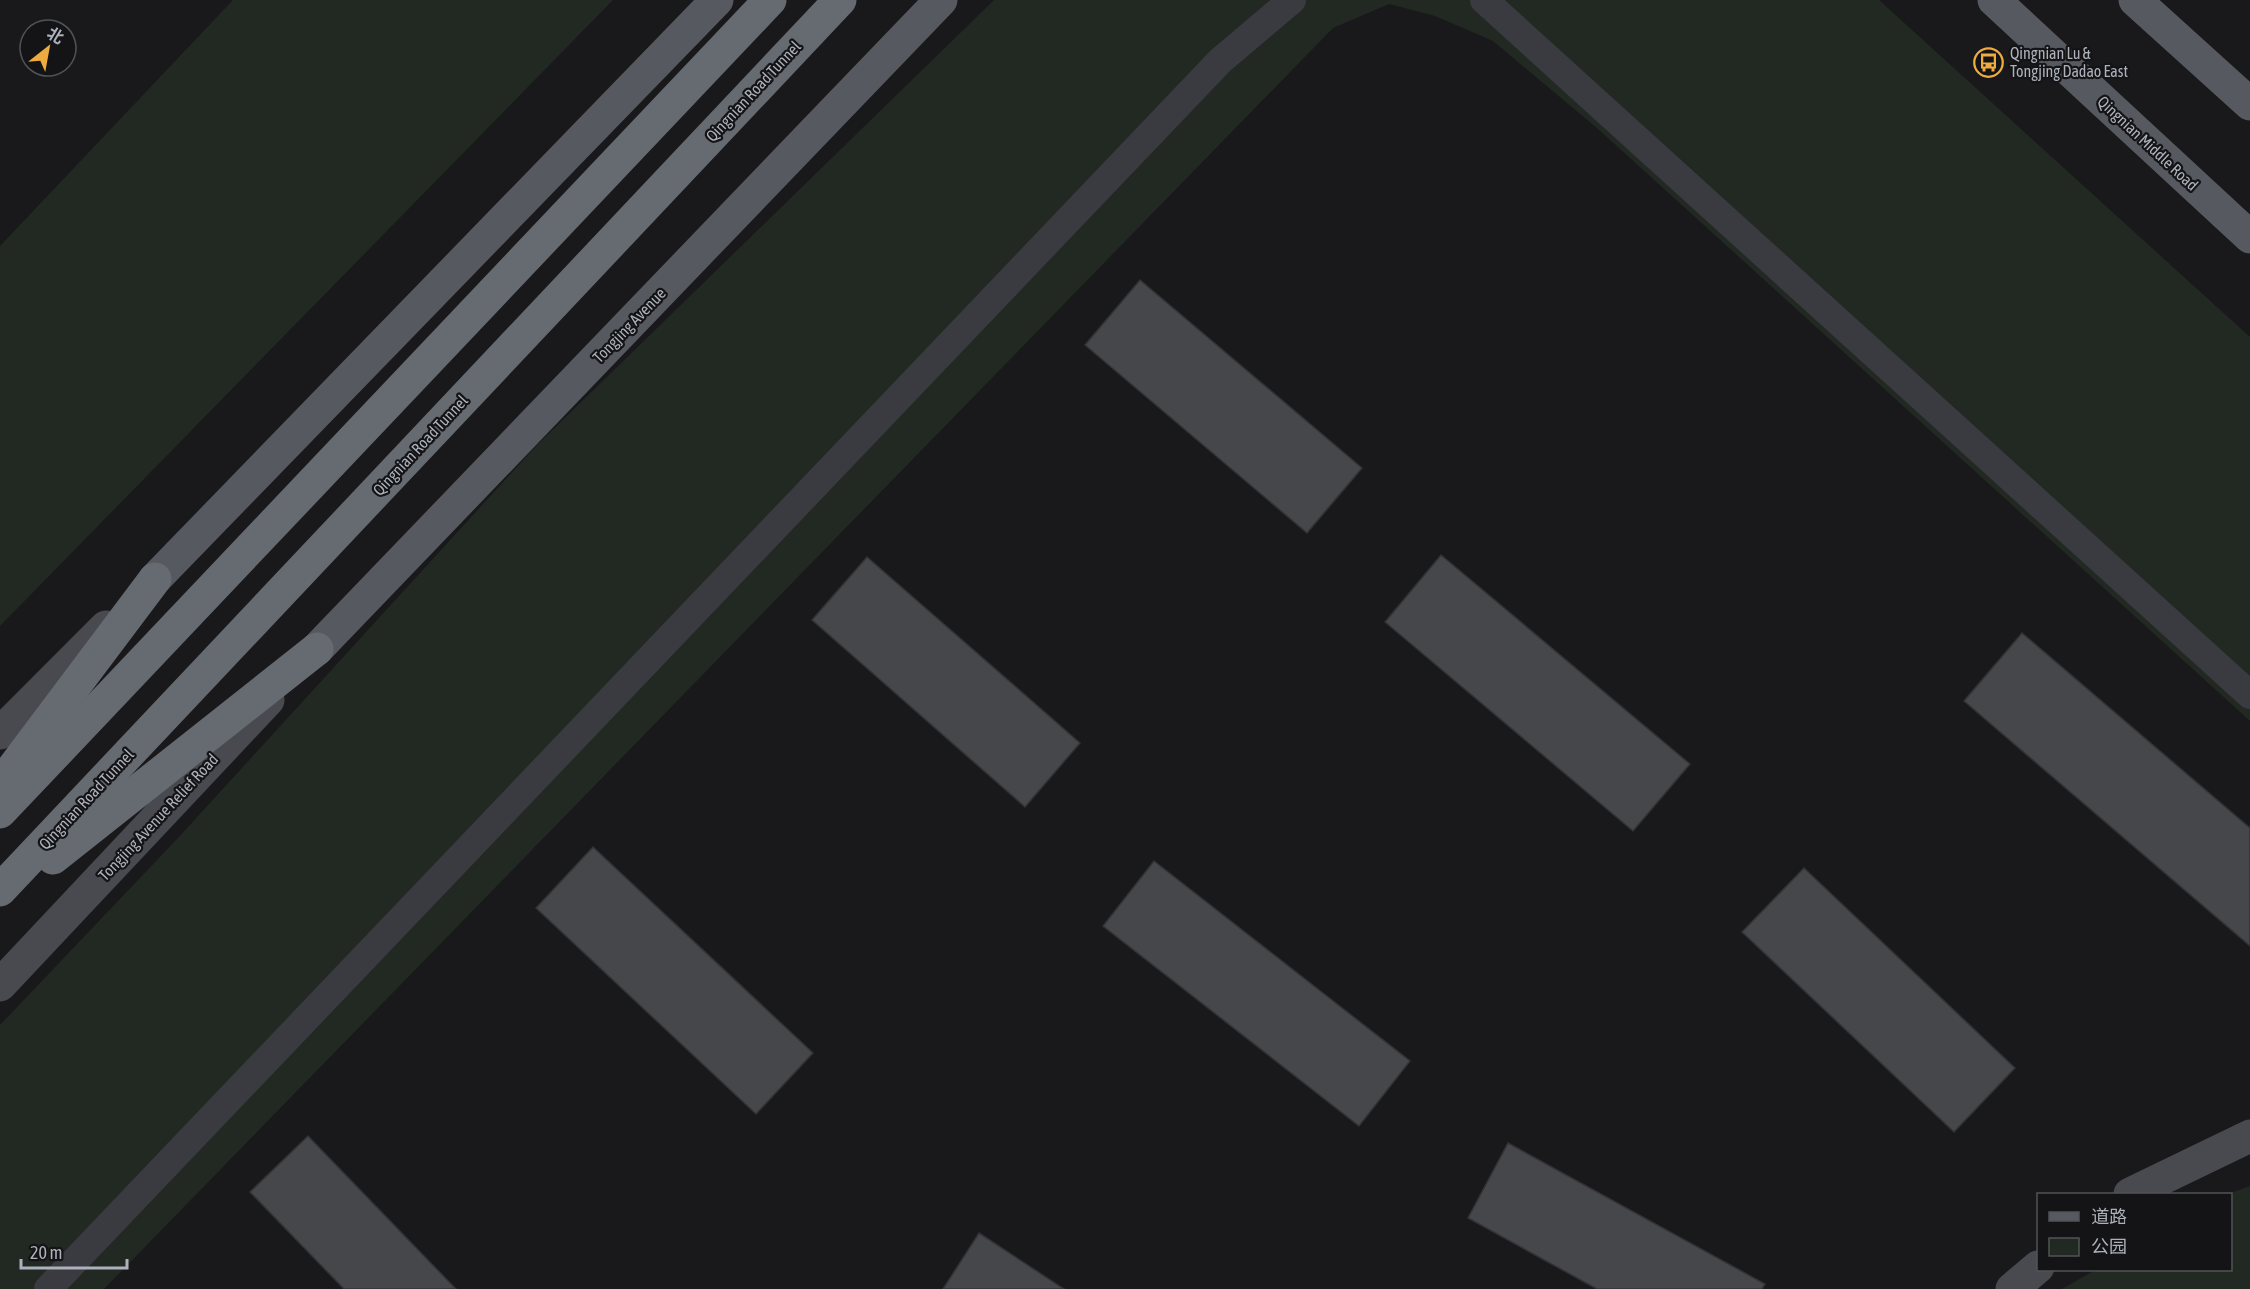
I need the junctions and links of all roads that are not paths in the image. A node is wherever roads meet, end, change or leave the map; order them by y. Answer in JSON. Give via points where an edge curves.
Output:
{"nodes":[{"id":1,"x":717,"y":0,"type":"edge"},
{"id":2,"x":770,"y":0,"type":"edge"},
{"id":3,"x":840,"y":0,"type":"edge"},
{"id":4,"x":941,"y":0,"type":"edge"},
{"id":5,"x":1292,"y":0,"type":"edge"},
{"id":6,"x":1484,"y":0,"type":"edge"},
{"id":7,"x":1994,"y":0,"type":"edge"},
{"id":8,"x":2136,"y":0,"type":"edge"},
{"id":9,"x":2250,"y":104,"type":"edge"},
{"id":10,"x":2250,"y":237,"type":"edge"},
{"id":11,"x":154,"y":579,"type":"junction"},
{"id":12,"x":317,"y":649,"type":"junction"},
{"id":13,"x":2250,"y":695,"type":"edge"},
{"id":14,"x":0,"y":733,"type":"edge"},
{"id":15,"x":0,"y":786,"type":"edge"},
{"id":16,"x":0,"y":812,"type":"edge"},
{"id":17,"x":0,"y":890,"type":"edge"},
{"id":18,"x":0,"y":900,"type":"edge"},
{"id":19,"x":0,"y":985,"type":"edge"},
{"id":20,"x":2250,"y":1136,"type":"edge"},
{"id":21,"x":2132,"y":1193,"type":"edge"},
{"id":22,"x":2037,"y":1268,"type":"edge"},
{"id":23,"x":48,"y":1289,"type":"edge"},
{"id":24,"x":2012,"y":1289,"type":"edge"}],
"edges":[{"from":1,"to":11,"type":"main road"},
{"from":2,"to":16,"type":"highway"},
{"from":3,"to":17,"type":"highway","name":"Qingnian Road Tunnel"},
{"from":4,"to":12,"type":"main road","name":"Tongjing Avenue"},
{"from":5,"to":23,"type":"street","via":[[1220,61]]},
{"from":6,"to":13,"type":"street"},
{"from":7,"to":10,"type":"main road","name":"Qingnian Middle Road"},
{"from":8,"to":9,"type":"main road"},
{"from":11,"to":14,"type":"street"},
{"from":11,"to":15,"type":"highway"},
{"from":12,"to":18,"type":"highway"},
{"from":12,"to":19,"type":"street","name":"Tongjing Avenue Relief Road"},
{"from":20,"to":21,"type":"street"},
{"from":22,"to":24,"type":"street"}]}
